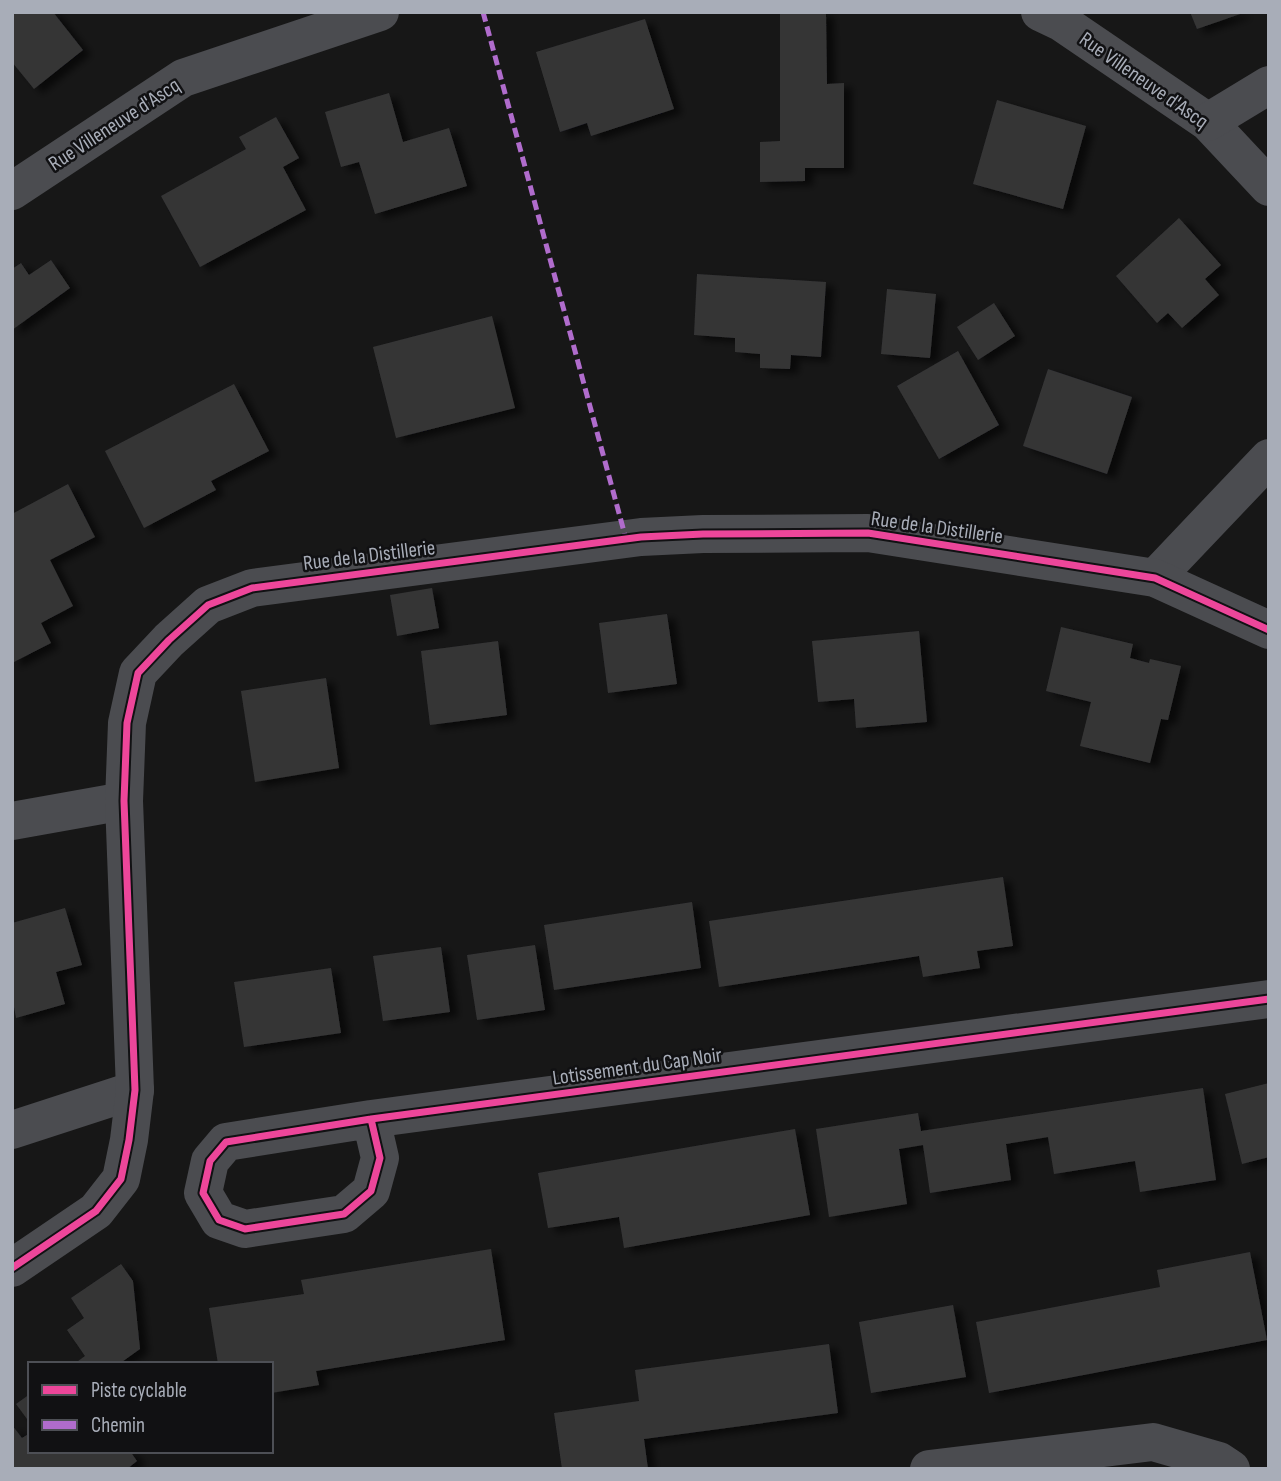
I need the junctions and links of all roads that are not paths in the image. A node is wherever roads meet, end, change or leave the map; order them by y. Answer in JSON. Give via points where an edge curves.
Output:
{"nodes":[{"id":1,"x":380,"y":12,"type":"edge"},
{"id":2,"x":1056,"y":16,"type":"edge"},
{"id":3,"x":1269,"y":85,"type":"edge"},
{"id":4,"x":1208,"y":122,"type":"junction"},
{"id":5,"x":1269,"y":187,"type":"edge"},
{"id":6,"x":12,"y":191,"type":"edge"},
{"id":7,"x":1269,"y":458,"type":"edge"},
{"id":8,"x":1155,"y":578,"type":"junction"},
{"id":9,"x":1269,"y":630,"type":"edge"},
{"id":10,"x":124,"y":801,"type":"junction"},
{"id":11,"x":12,"y":821,"type":"edge"},
{"id":12,"x":1269,"y":999,"type":"edge"},
{"id":13,"x":135,"y":1090,"type":"junction"},
{"id":14,"x":371,"y":1119,"type":"junction"},
{"id":15,"x":12,"y":1130,"type":"edge"},
{"id":16,"x":12,"y":1268,"type":"edge"},
{"id":17,"x":929,"y":1469,"type":"edge"},
{"id":18,"x":1231,"y":1469,"type":"edge"}],
"edges":[{"from":1,"to":6,"type":"street","name":"Rue Villeneuve d'Ascq","via":[[183,78]]},
{"from":2,"to":4,"type":"street","name":"Rue Villeneuve d'Ascq"},
{"from":3,"to":4,"type":"street"},
{"from":4,"to":5,"type":"street","name":"Rue Villeneuve d'Ascq"},
{"from":7,"to":8,"type":"street"},
{"from":8,"to":9,"type":"street","name":"Rue de la Distillerie"},
{"from":8,"to":10,"type":"street","name":"Rue de la Distillerie","via":[[869,533],[703,534],[641,537],[252,588],[208,605],[138,673],[127,723]]},
{"from":10,"to":11,"type":"street"},
{"from":10,"to":13,"type":"street","name":"Rue de la Distillerie"},
{"from":12,"to":14,"type":"street","name":"Lotissement du Cap Noir"},
{"from":13,"to":15,"type":"street"},
{"from":13,"to":16,"type":"street","name":"Rue de la Distillerie","via":[[121,1179],[96,1211]]},
{"from":14,"to":14,"type":"street","name":"Lotissement du Cap Noir","via":[[380,1158],[371,1191],[344,1214],[245,1229],[219,1220],[203,1193],[210,1161],[226,1142]]},
{"from":17,"to":18,"type":"street","via":[[1153,1442],[1219,1461]]}]}
